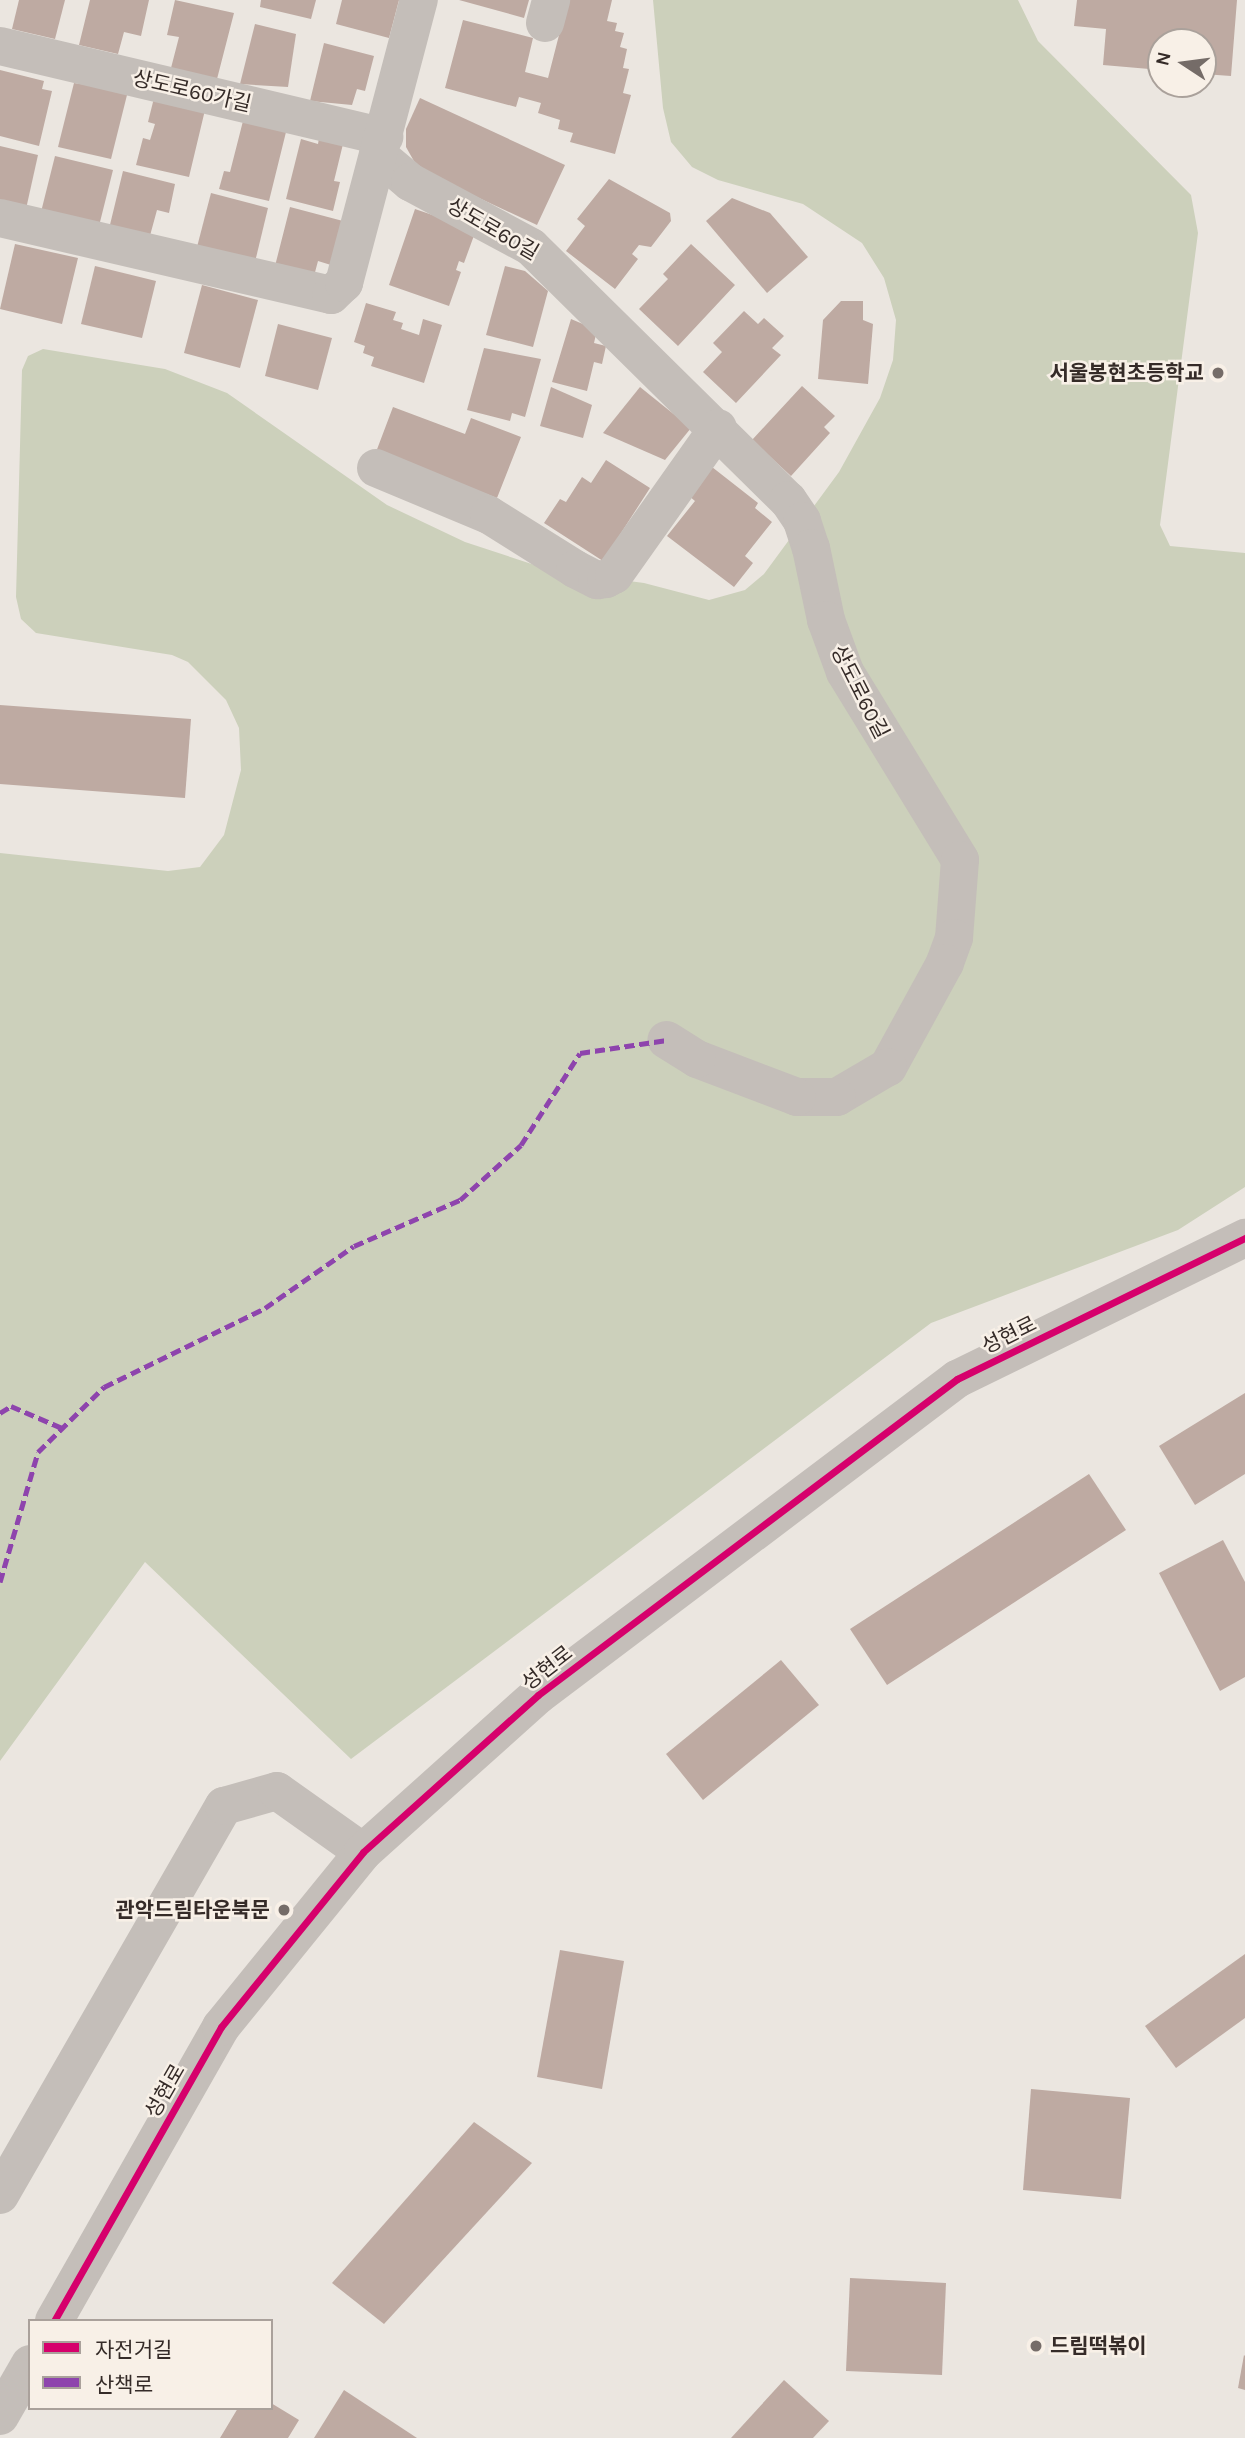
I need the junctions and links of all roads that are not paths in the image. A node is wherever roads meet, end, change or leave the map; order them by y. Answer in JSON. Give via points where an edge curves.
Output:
{"nodes":[{"id":1,"x":419,"y":0,"type":"edge"},
{"id":2,"x":0,"y":46,"type":"edge"},
{"id":3,"x":381,"y":146,"type":"junction"},
{"id":4,"x":0,"y":218,"type":"edge"},
{"id":5,"x":718,"y":428,"type":"junction"},
{"id":6,"x":376,"y":468,"type":"dead end"},
{"id":7,"x":667,"y":1040,"type":"dead end"},
{"id":8,"x":1245,"y":1238,"type":"edge"},
{"id":9,"x":363,"y":1852,"type":"junction"},
{"id":10,"x":0,"y":2195,"type":"edge"},
{"id":11,"x":55,"y":2319,"type":"edge"},
{"id":12,"x":28,"y":2367,"type":"edge"},
{"id":13,"x":0,"y":2416,"type":"edge"}],
"edges":[{"from":1,"to":3,"type":"street"},
{"from":2,"to":3,"type":"street","name":"상도로60가길"},
{"from":3,"to":4,"type":"street","via":[[344,283],[331,295]]},
{"from":3,"to":5,"type":"street","name":"상도로60길","via":[[410,182],[531,247]]},
{"from":5,"to":6,"type":"street","via":[[607,579],[597,580],[575,569],[489,515]]},
{"from":5,"to":7,"type":"street","name":"상도로60길","via":[[802,521],[826,620],[845,673],[960,860],[959,925],[945,963],[888,1067],[837,1097],[796,1097],[697,1059]]},
{"from":8,"to":9,"type":"street","name":"성현로","via":[[957,1379],[538,1695]]},
{"from":9,"to":10,"type":"street","via":[[276,1791],[224,1806]]},
{"from":9,"to":11,"type":"street","name":"성현로","via":[[222,2027]]},
{"from":12,"to":13,"type":"street"}]}
